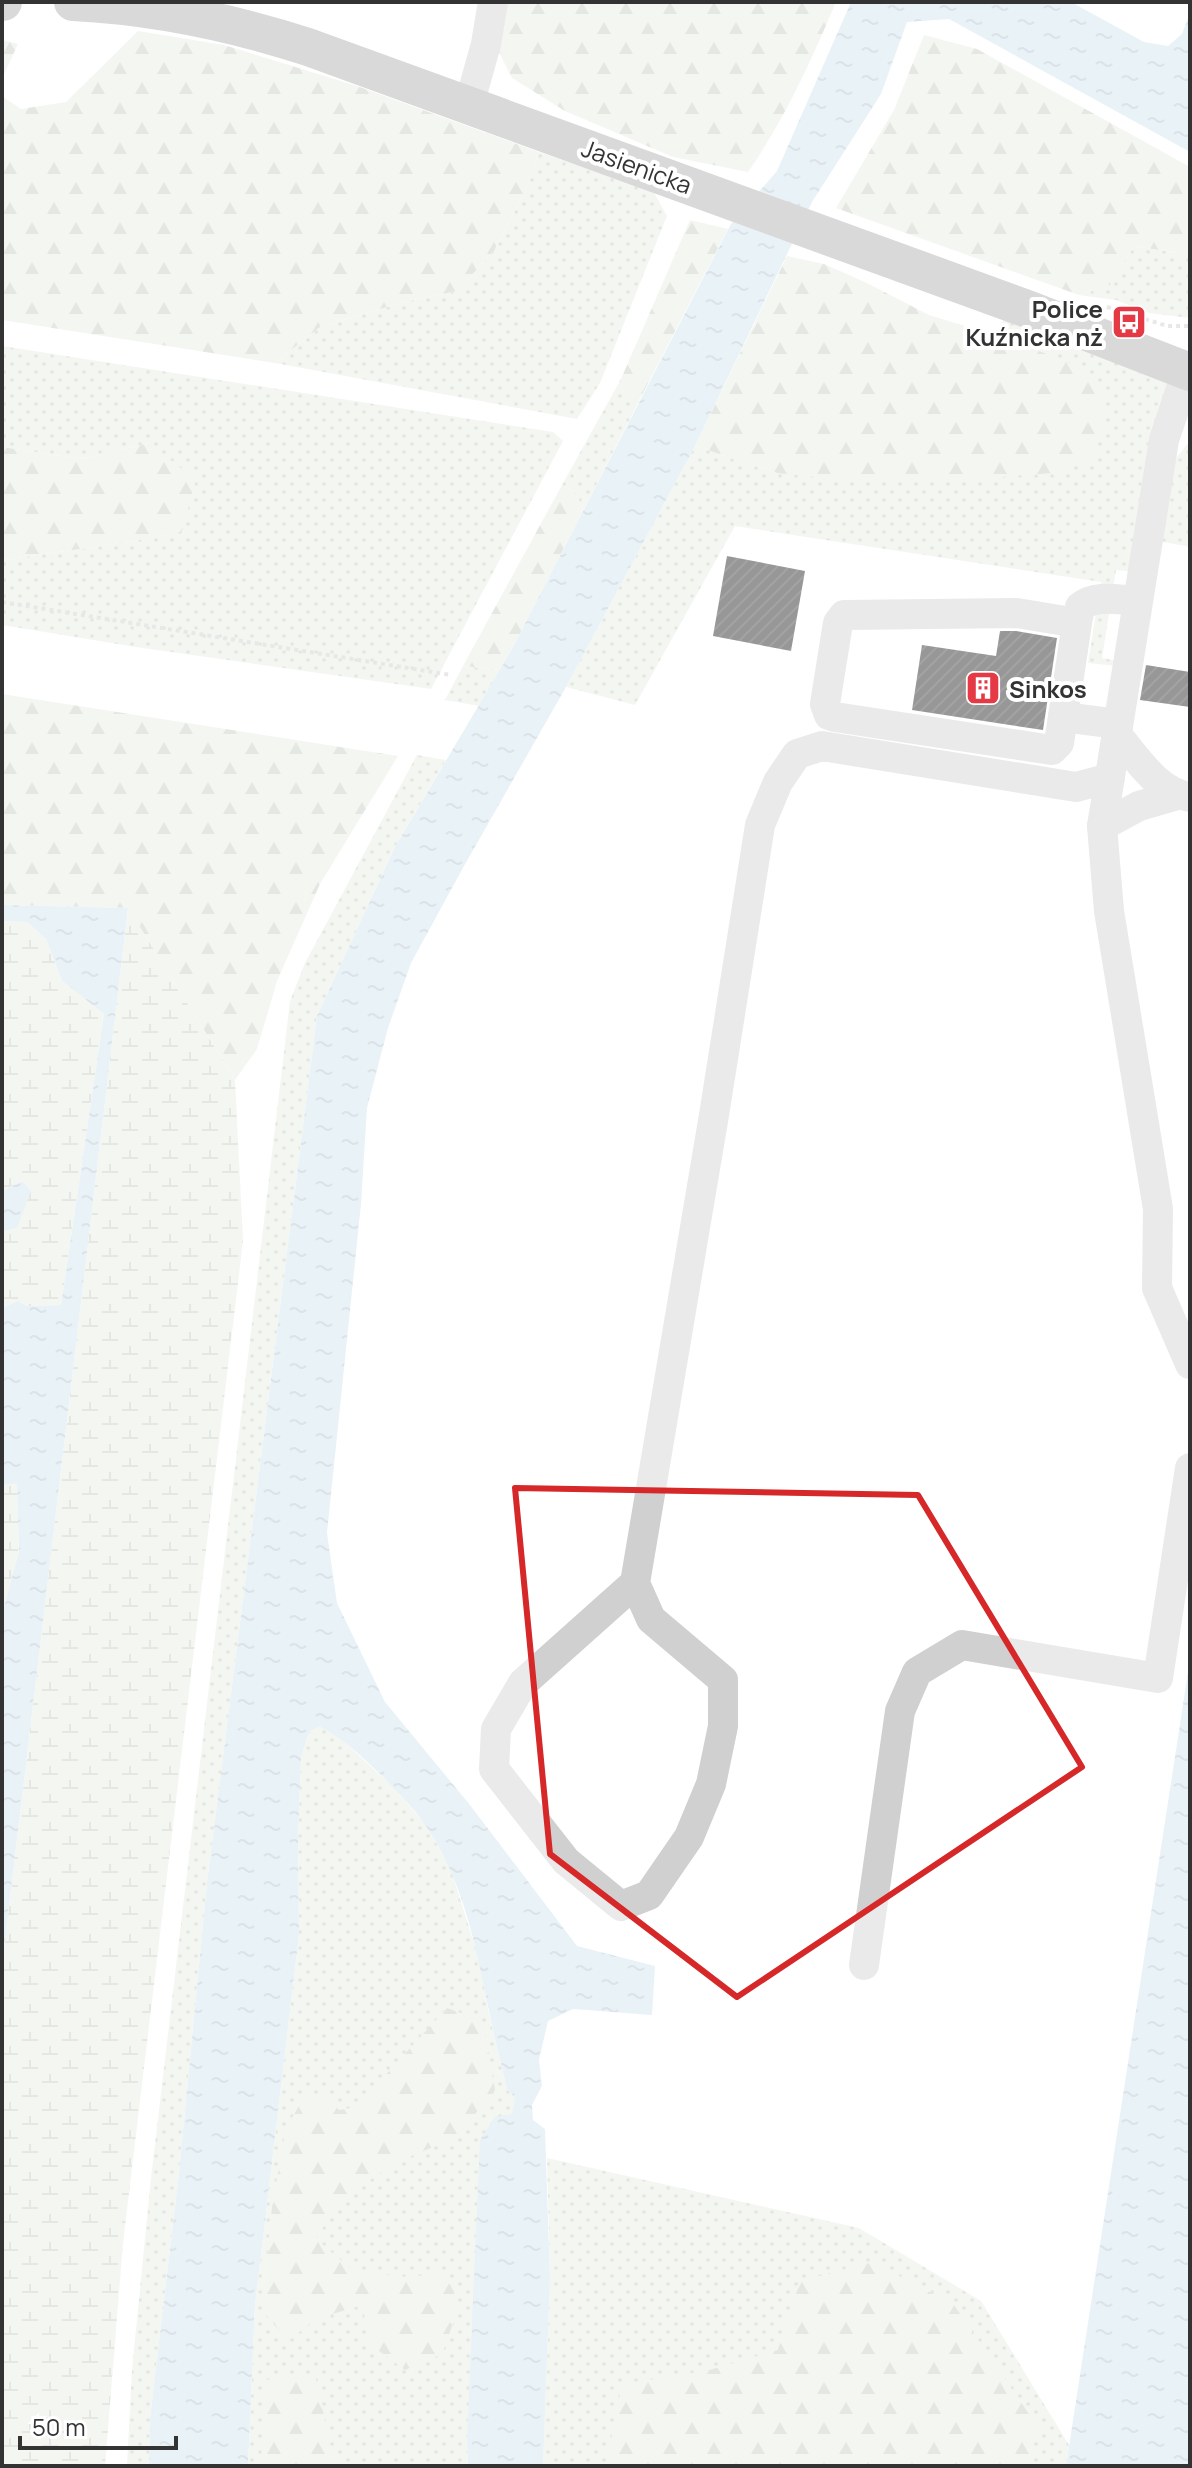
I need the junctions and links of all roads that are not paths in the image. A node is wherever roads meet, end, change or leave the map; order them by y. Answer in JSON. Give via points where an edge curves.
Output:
{"nodes":[{"id":1,"x":73,"y":2,"type":"edge"},
{"id":2,"x":488,"y":8,"type":"edge"},
{"id":3,"x":469,"y":105,"type":"junction"},
{"id":4,"x":1189,"y":372,"type":"edge"},
{"id":5,"x":1137,"y":601,"type":"junction"},
{"id":6,"x":1077,"y":623,"type":"junction"},
{"id":7,"x":1063,"y":717,"type":"junction"},
{"id":8,"x":1118,"y":730,"type":"junction"},
{"id":9,"x":1110,"y":778,"type":"junction"},
{"id":10,"x":1184,"y":796,"type":"edge"},
{"id":11,"x":1102,"y":826,"type":"junction"},
{"id":12,"x":1190,"y":1364,"type":"edge"},
{"id":13,"x":1190,"y":1468,"type":"edge"},
{"id":14,"x":635,"y":1583,"type":"junction"},
{"id":15,"x":864,"y":1965,"type":"dead end"}],
"edges":[{"from":1,"to":3,"type":"main road","name":"Jasienicka","via":[[150,8],[248,28]]},
{"from":2,"to":3,"type":"lane","via":[[486,44]]},
{"from":3,"to":4,"type":"main road","name":"Jasienicka"},
{"from":4,"to":5,"type":"lane","via":[[1164,440]]},
{"from":5,"to":6,"type":"lane","via":[[1086,601]]},
{"from":5,"to":8,"type":"lane"},
{"from":6,"to":7,"type":"lane"},
{"from":6,"to":7,"type":"lane","via":[[1017,613],[844,615],[838,623],[825,704],[835,717],[1048,750],[1059,743]]},
{"from":7,"to":8,"type":"lane"},
{"from":8,"to":9,"type":"lane"},
{"from":8,"to":10,"type":"lane","via":[[1162,787]]},
{"from":9,"to":11,"type":"lane"},
{"from":9,"to":14,"type":"lane","via":[[1076,787],[822,746],[797,754],[778,782],[760,825]]},
{"from":10,"to":11,"type":"lane","via":[[1139,806]]},
{"from":11,"to":12,"type":"lane","via":[[1109,911],[1158,1209],[1157,1288]]},
{"from":13,"to":15,"type":"lane","via":[[1158,1678],[962,1645],[917,1672],[900,1711]]},
{"from":14,"to":14,"type":"lane","via":[[651,1619],[723,1680],[723,1726],[711,1784],[689,1837],[649,1895],[621,1906],[566,1861],[494,1769],[496,1729],[523,1683]]}]}
